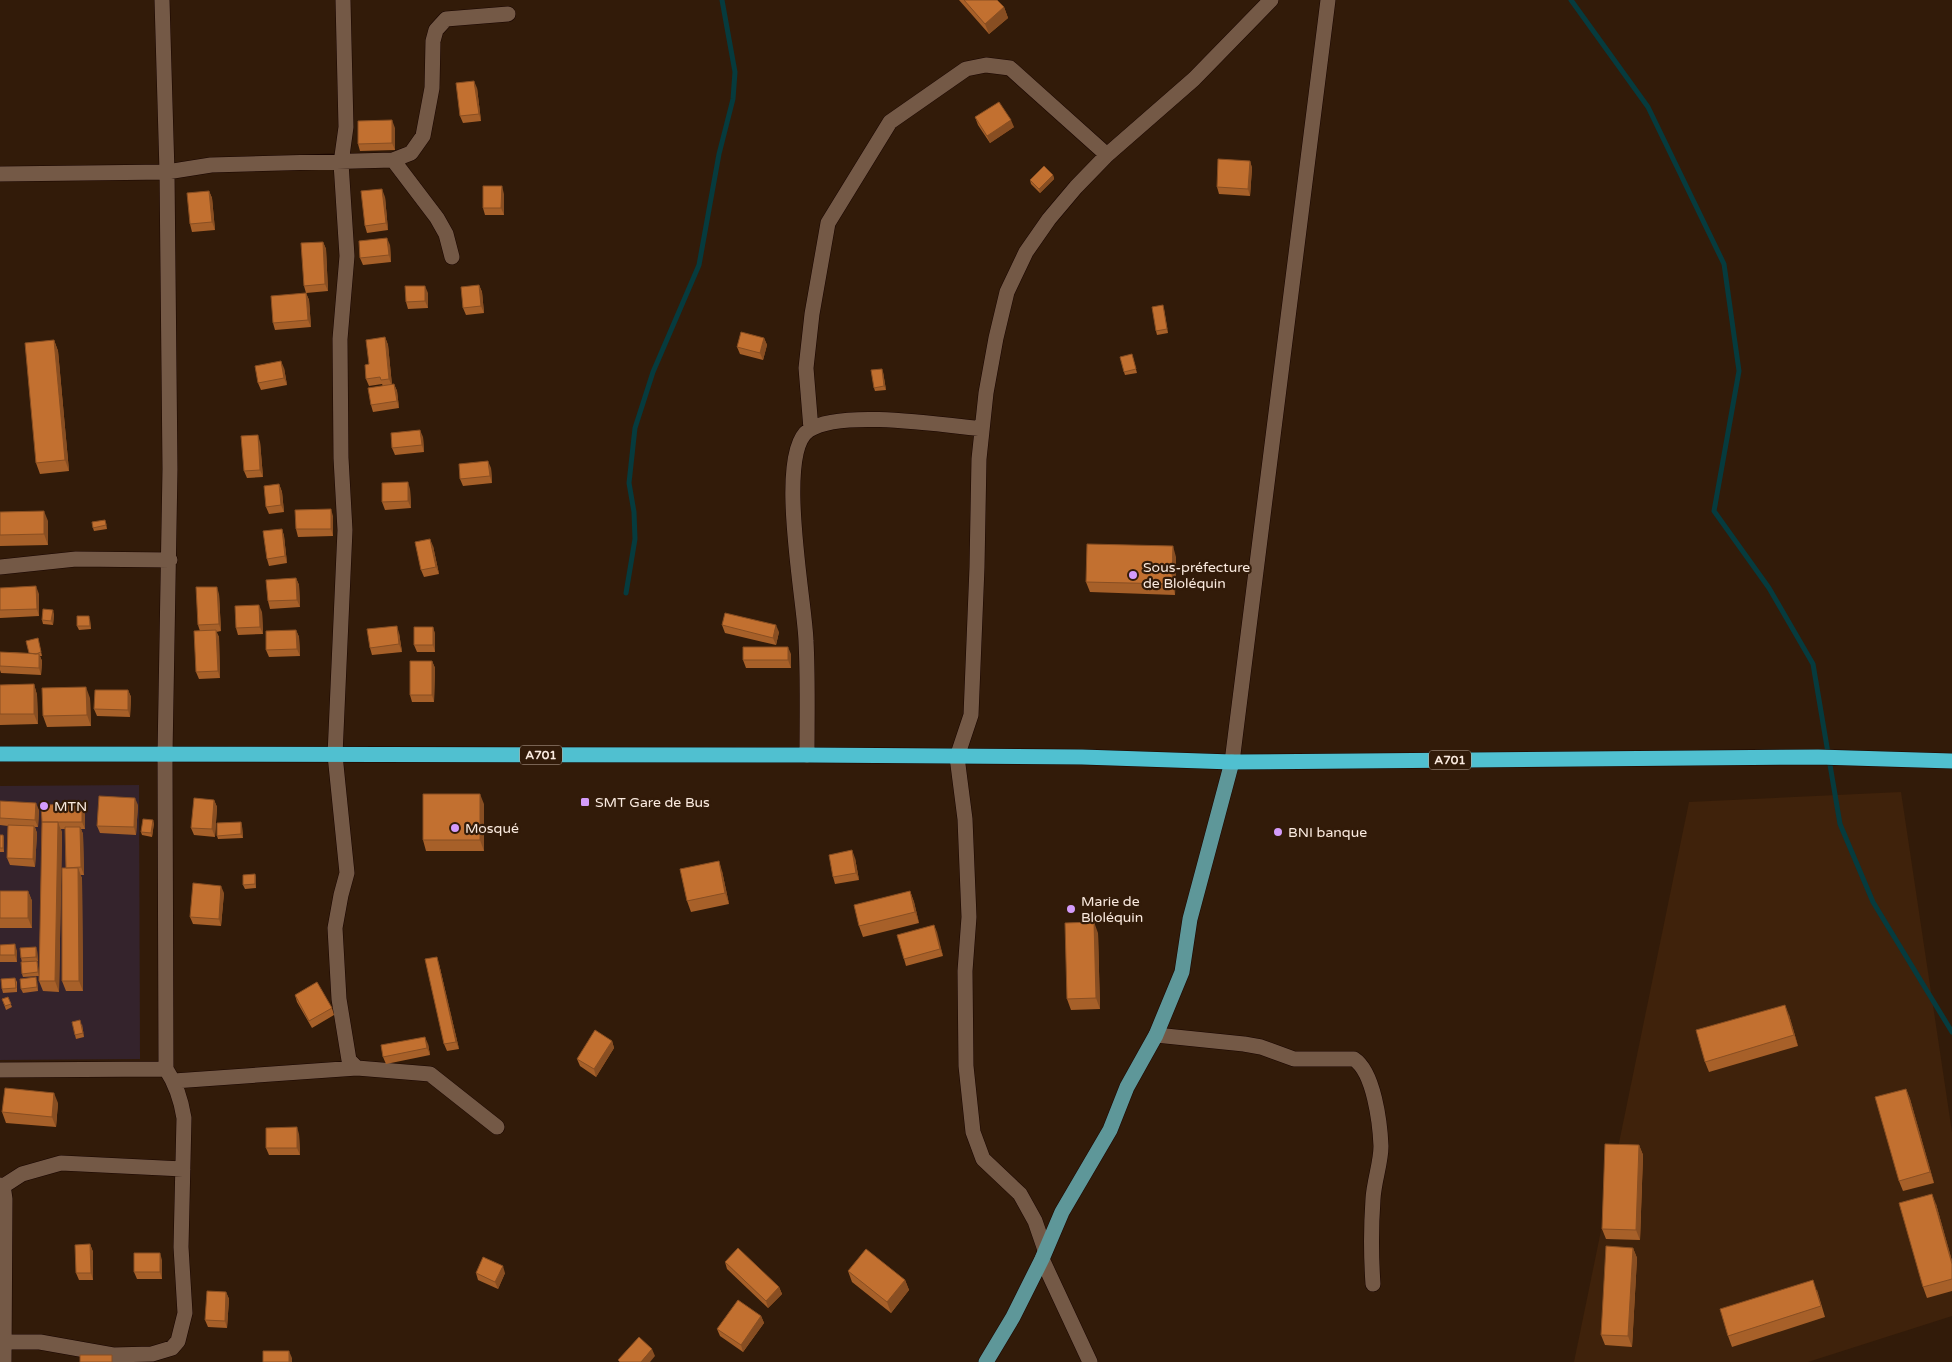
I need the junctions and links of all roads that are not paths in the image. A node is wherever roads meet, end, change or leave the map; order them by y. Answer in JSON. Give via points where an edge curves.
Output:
{"nodes":[{"id":1,"x":162,"y":0,"type":"edge"},
{"id":2,"x":343,"y":0,"type":"edge"},
{"id":3,"x":1271,"y":0,"type":"edge"},
{"id":4,"x":1328,"y":0,"type":"edge"},
{"id":5,"x":508,"y":14,"type":"dead end"},
{"id":6,"x":1107,"y":155,"type":"junction"},
{"id":7,"x":393,"y":160,"type":"junction"},
{"id":8,"x":341,"y":163,"type":"junction"},
{"id":9,"x":167,"y":172,"type":"junction"},
{"id":10,"x":0,"y":174,"type":"edge"},
{"id":11,"x":452,"y":257,"type":"dead end"},
{"id":12,"x":811,"y":429,"type":"junction"},
{"id":13,"x":982,"y":429,"type":"junction"},
{"id":14,"x":170,"y":560,"type":"junction"},
{"id":15,"x":0,"y":566,"type":"edge"},
{"id":16,"x":0,"y":754,"type":"edge"},
{"id":17,"x":165,"y":755,"type":"junction"},
{"id":18,"x":335,"y":755,"type":"junction"},
{"id":19,"x":807,"y":755,"type":"junction"},
{"id":20,"x":957,"y":757,"type":"junction"},
{"id":21,"x":1952,"y":761,"type":"edge"},
{"id":22,"x":1232,"y":762,"type":"junction"},
{"id":23,"x":1156,"y":1035,"type":"junction"},
{"id":24,"x":357,"y":1068,"type":"junction"},
{"id":25,"x":0,"y":1070,"type":"edge"},
{"id":26,"x":170,"y":1075,"type":"junction"},
{"id":27,"x":497,"y":1127,"type":"dead end"},
{"id":28,"x":183,"y":1169,"type":"junction"},
{"id":29,"x":1,"y":1186,"type":"edge"},
{"id":30,"x":1044,"y":1255,"type":"junction"},
{"id":31,"x":1373,"y":1284,"type":"dead end"},
{"id":32,"x":2,"y":1342,"type":"edge"},
{"id":33,"x":4,"y":1362,"type":"edge"},
{"id":34,"x":986,"y":1362,"type":"edge"},
{"id":35,"x":1090,"y":1362,"type":"edge"}],
"edges":[{"from":1,"to":9,"type":"street"},
{"from":2,"to":8,"type":"street","via":[[346,127]]},
{"from":3,"to":6,"type":"street","via":[[1194,79]]},
{"from":4,"to":22,"type":"street"},
{"from":5,"to":7,"type":"street","via":[[446,19],[436,30],[432,88],[423,136],[410,153]]},
{"from":6,"to":12,"type":"street","via":[[1010,68],[986,65],[966,69],[890,122],[828,223],[806,368]]},
{"from":6,"to":13,"type":"street","via":[[1049,219],[1026,252],[1007,292],[996,338]]},
{"from":7,"to":8,"type":"street"},
{"from":7,"to":11,"type":"street","via":[[437,218],[446,234]]},
{"from":8,"to":9,"type":"street","via":[[211,165]]},
{"from":8,"to":18,"type":"street","via":[[347,256],[340,339],[345,530]]},
{"from":9,"to":10,"type":"street"},
{"from":9,"to":14,"type":"street"},
{"from":12,"to":13,"type":"street","via":[[848,420],[876,420]]},
{"from":12,"to":19,"type":"street","via":[[798,444],[793,489],[794,532],[806,641]]},
{"from":13,"to":20,"type":"street","via":[[971,715]]},
{"from":14,"to":15,"type":"street","via":[[76,559]]},
{"from":14,"to":17,"type":"street"},
{"from":16,"to":17,"type":"highway","number":"A701"},
{"from":17,"to":18,"type":"highway","number":"A701"},
{"from":17,"to":26,"type":"street"},
{"from":18,"to":19,"type":"highway","number":"A701"},
{"from":18,"to":24,"type":"street","via":[[347,873],[336,928],[339,999],[349,1060]]},
{"from":19,"to":20,"type":"highway","number":"A701"},
{"from":20,"to":22,"type":"highway","number":"A701"},
{"from":20,"to":30,"type":"street","via":[[966,837],[969,917],[966,1066],[973,1132],[983,1159],[1020,1194],[1035,1221]]},
{"from":21,"to":22,"type":"highway","number":"A701","via":[[1818,757]]},
{"from":22,"to":23,"type":"main road","via":[[1190,919],[1182,972]]},
{"from":23,"to":30,"type":"main road","via":[[1127,1087],[1110,1130],[1062,1212]]},
{"from":23,"to":31,"type":"street","via":[[1244,1044],[1294,1059],[1354,1060],[1361,1064],[1368,1076],[1375,1104],[1381,1147],[1373,1197]]},
{"from":24,"to":26,"type":"street"},
{"from":24,"to":27,"type":"street","via":[[430,1074]]},
{"from":25,"to":26,"type":"street"},
{"from":26,"to":28,"type":"street","via":[[181,1100],[184,1118]]},
{"from":28,"to":29,"type":"street","via":[[61,1163],[22,1174]]},
{"from":28,"to":32,"type":"street","via":[[181,1247],[185,1313],[178,1341],[172,1348],[152,1354],[113,1355],[40,1342]]},
{"from":29,"to":32,"type":"street","via":[[5,1199]]},
{"from":30,"to":34,"type":"main road"},
{"from":30,"to":35,"type":"street"},
{"from":32,"to":33,"type":"street"}]}
